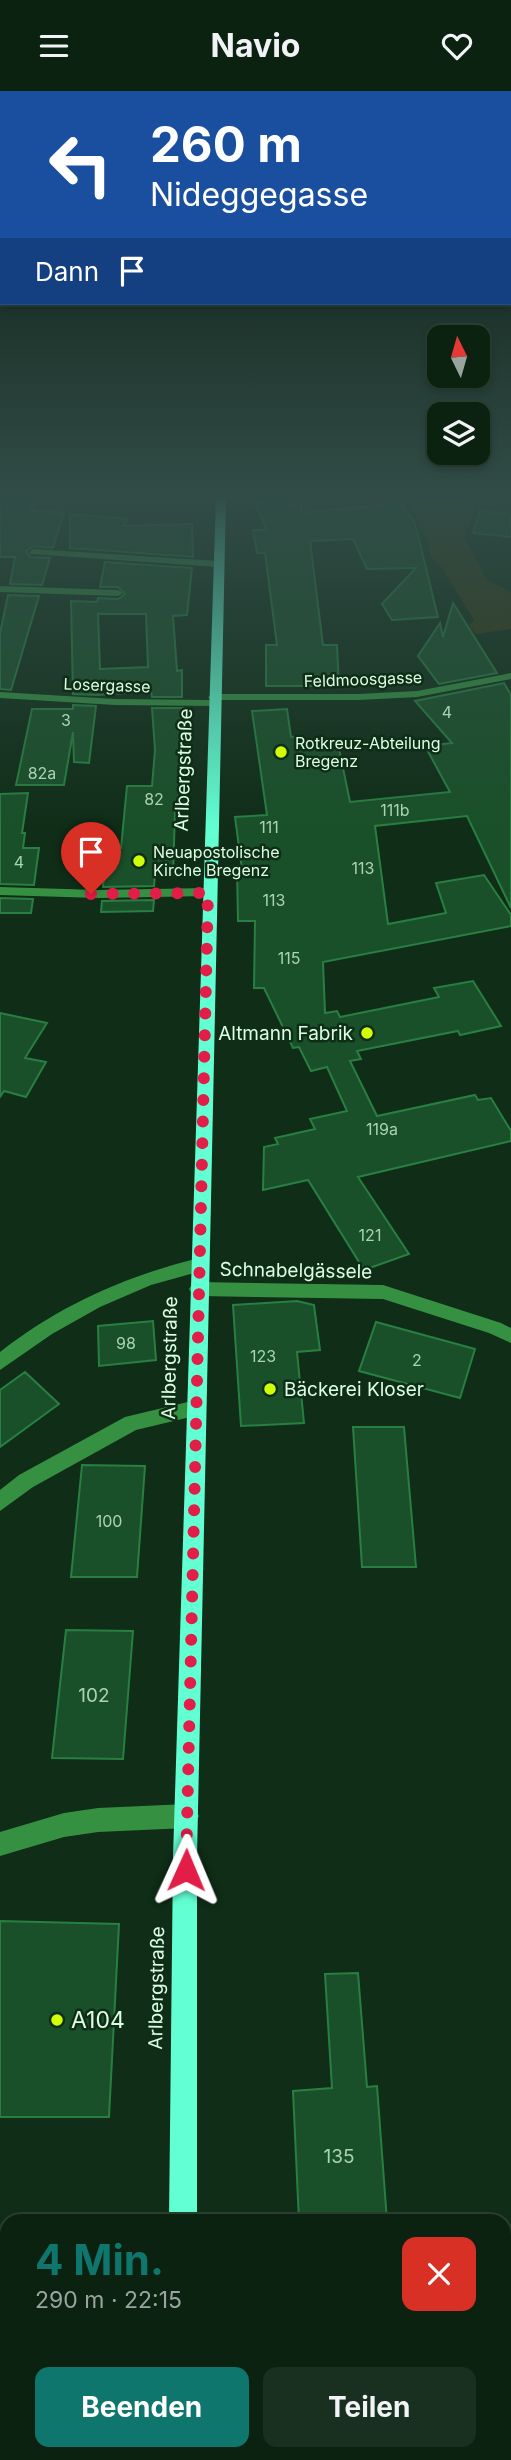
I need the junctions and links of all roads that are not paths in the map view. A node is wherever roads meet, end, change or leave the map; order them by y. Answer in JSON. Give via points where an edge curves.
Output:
{"nodes":[{"id":1,"x":217,"y":607,"type":"edge"},
{"id":2,"x":511,"y":676,"type":"edge"},
{"id":3,"x":0,"y":695,"type":"edge"},
{"id":4,"x":214,"y":700,"type":"junction"},
{"id":5,"x":0,"y":891,"type":"edge"},
{"id":6,"x":208,"y":893,"type":"junction"},
{"id":7,"x":199,"y":1265,"type":"junction"},
{"id":8,"x":198,"y":1289,"type":"junction"},
{"id":9,"x":511,"y":1336,"type":"edge"},
{"id":10,"x":0,"y":1361,"type":"edge"},
{"id":11,"x":196,"y":1408,"type":"junction"},
{"id":12,"x":0,"y":1502,"type":"edge"},
{"id":13,"x":187,"y":1816,"type":"junction"},
{"id":14,"x":0,"y":1845,"type":"edge"},
{"id":15,"x":183,"y":2214,"type":"edge"}],
"edges":[{"from":1,"to":4,"type":"main road","name":"Arlbergstraße"},
{"from":2,"to":4,"type":"street","name":"Feldmoosgasse","via":[[406,694]]},
{"from":3,"to":4,"type":"street","name":"Losergasse","via":[[104,701]]},
{"from":4,"to":6,"type":"main road","name":"Arlbergstraße"},
{"from":5,"to":6,"type":"street"},
{"from":6,"to":7,"type":"main road","name":"Arlbergstraße"},
{"from":7,"to":8,"type":"main road","name":"Arlbergstraße"},
{"from":7,"to":10,"type":"street","via":[[119,1288],[63,1318]]},
{"from":8,"to":9,"type":"street","name":"Schnabelgässele","via":[[383,1292]]},
{"from":8,"to":11,"type":"main road","name":"Arlbergstraße"},
{"from":11,"to":12,"type":"street","via":[[132,1423],[26,1481]]},
{"from":11,"to":13,"type":"main road","name":"Arlbergstraße"},
{"from":13,"to":14,"type":"street","via":[[64,1825]]},
{"from":13,"to":15,"type":"main road","name":"Arlbergstraße"}]}
